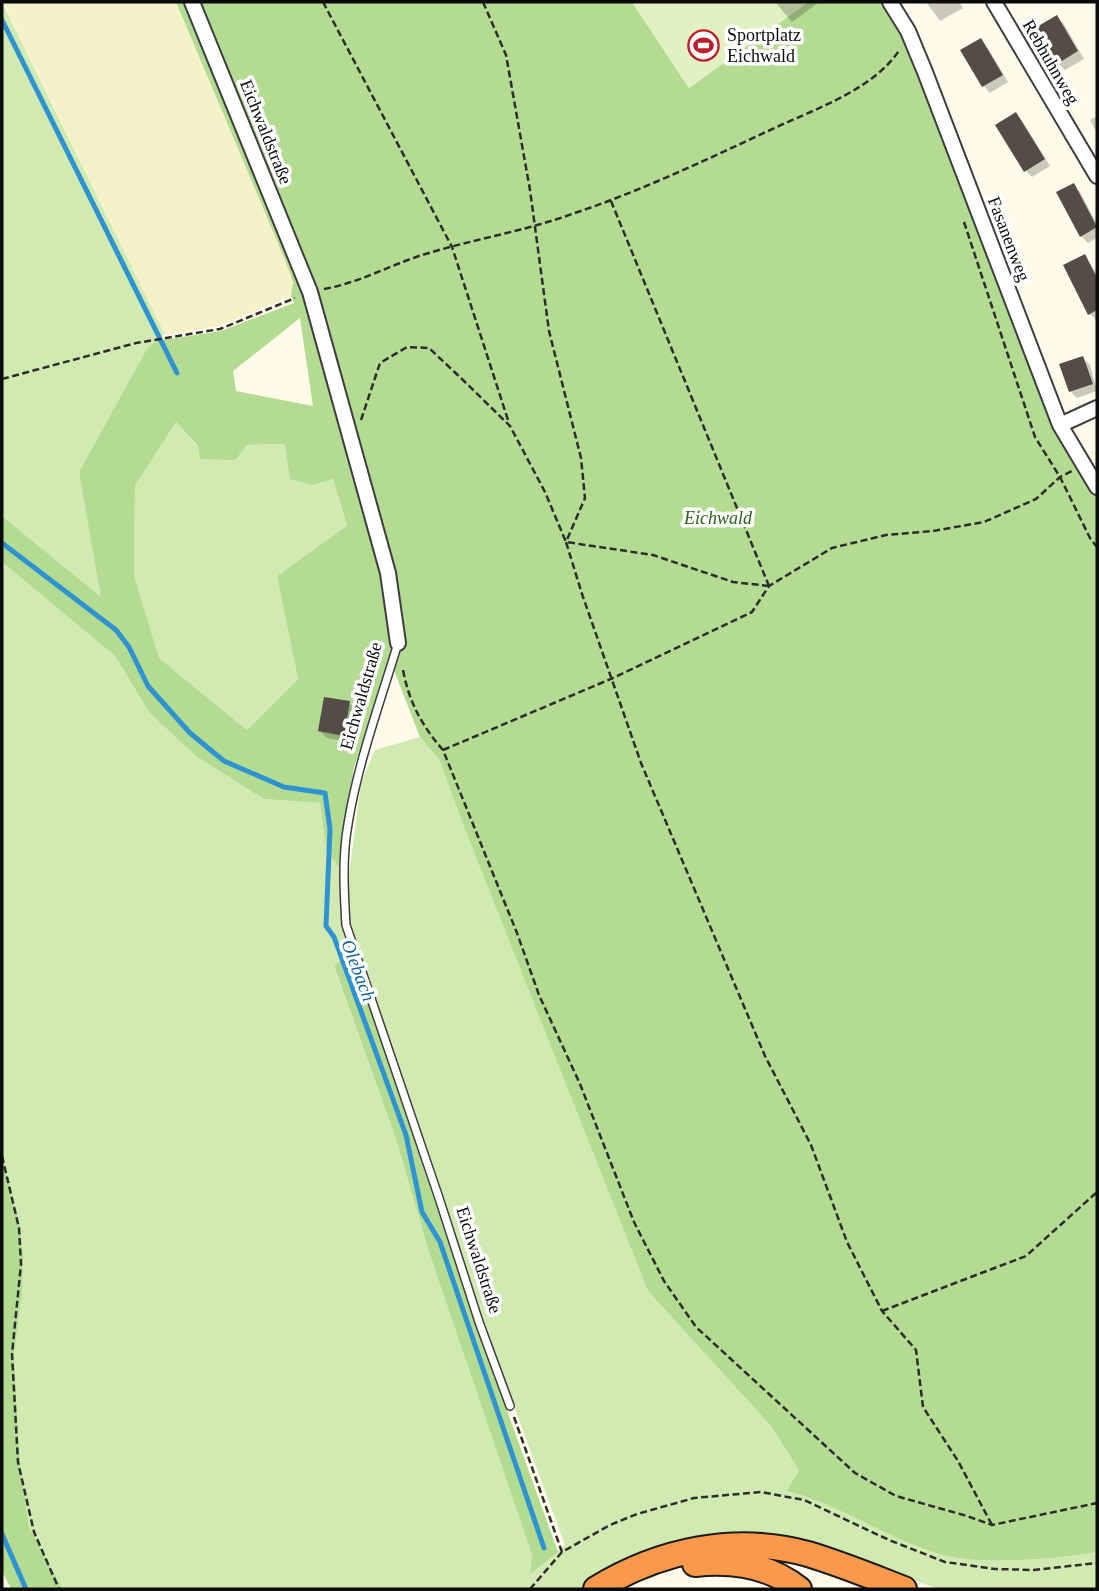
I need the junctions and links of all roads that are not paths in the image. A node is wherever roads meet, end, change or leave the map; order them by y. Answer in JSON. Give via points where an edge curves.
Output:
{"nodes":[{"id":1,"x":192,"y":2,"type":"edge"},
{"id":2,"x":890,"y":2,"type":"edge"},
{"id":3,"x":994,"y":2,"type":"edge"},
{"id":4,"x":1097,"y":176,"type":"edge"},
{"id":5,"x":1097,"y":408,"type":"edge"},
{"id":6,"x":1060,"y":425,"type":"junction"},
{"id":7,"x":1097,"y":487,"type":"edge"},
{"id":8,"x":398,"y":643,"type":"joint"},
{"id":9,"x":510,"y":1406,"type":"road end"},
{"id":10,"x":596,"y":1589,"type":"edge"},
{"id":11,"x":618,"y":1589,"type":"edge"},
{"id":12,"x":799,"y":1589,"type":"edge"},
{"id":13,"x":904,"y":1589,"type":"edge"}],
"edges":[{"from":1,"to":8,"type":"street","name":"Eichwaldstraße","via":[[310,292],[388,573]]},
{"from":2,"to":6,"type":"street","name":"Fasanenweg","via":[[908,31]]},
{"from":3,"to":4,"type":"street","name":"Rebhuhnweg"},
{"from":5,"to":6,"type":"street"},
{"from":6,"to":7,"type":"street","name":"Fasanenweg"},
{"from":8,"to":9,"type":"lane","name":"Eichwaldstraße","via":[[370,730],[348,825],[346,925]]},
{"from":10,"to":13,"type":"highway","via":[[670,1555],[742,1545],[808,1555]]},
{"from":11,"to":12,"type":"highway","via":[[662,1572],[712,1562],[754,1567]]}]}
